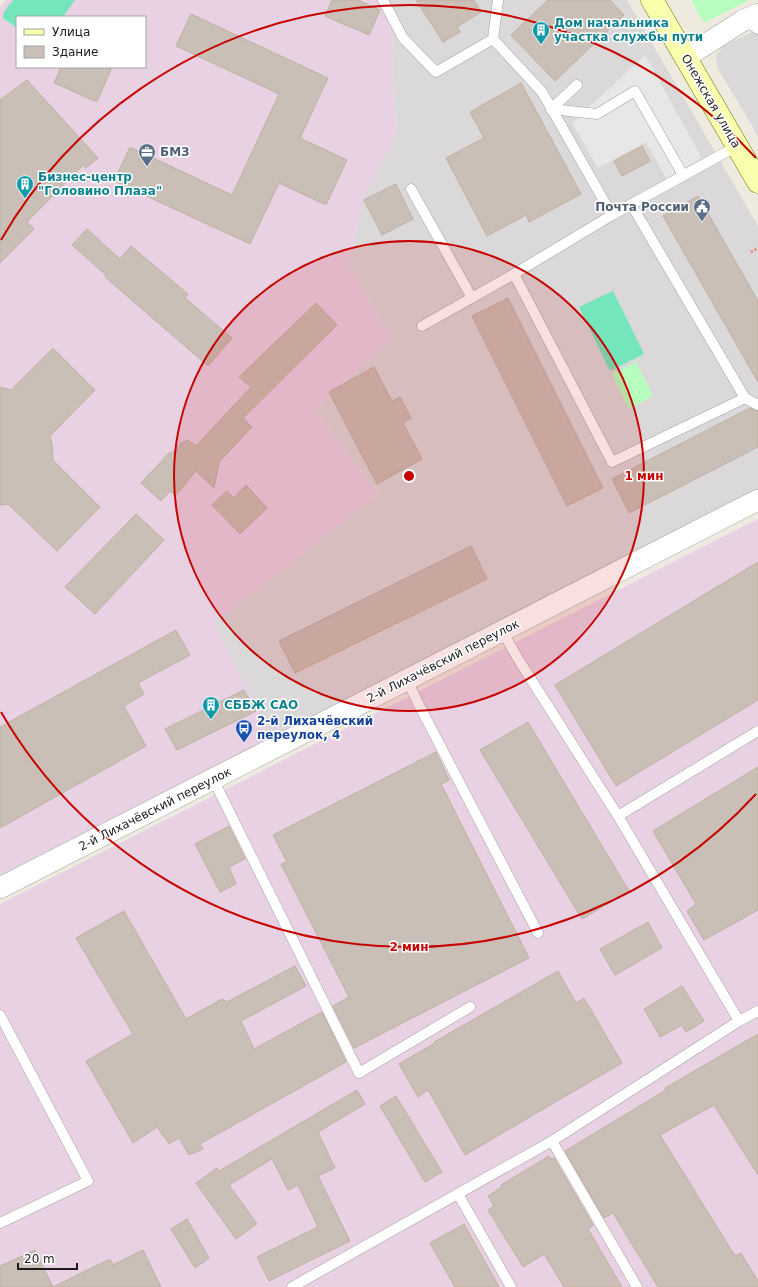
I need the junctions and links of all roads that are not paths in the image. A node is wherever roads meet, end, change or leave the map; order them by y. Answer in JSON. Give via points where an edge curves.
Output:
{"nodes":[{"id":1,"x":383,"y":0,"type":"edge"},
{"id":2,"x":498,"y":0,"type":"edge"},
{"id":3,"x":652,"y":0,"type":"edge"},
{"id":4,"x":753,"y":21,"type":"edge"},
{"id":5,"x":493,"y":39,"type":"junction"},
{"id":6,"x":686,"y":57,"type":"junction"},
{"id":7,"x":577,"y":85,"type":"dead end"},
{"id":8,"x":551,"y":110,"type":"junction"},
{"id":9,"x":737,"y":146,"type":"junction"},
{"id":10,"x":683,"y":175,"type":"junction"},
{"id":11,"x":758,"y":182,"type":"edge"},
{"id":12,"x":411,"y":189,"type":"dead end"},
{"id":13,"x":631,"y":204,"type":"junction"},
{"id":14,"x":612,"y":215,"type":"junction"},
{"id":15,"x":514,"y":274,"type":"junction"},
{"id":16,"x":472,"y":298,"type":"junction"},
{"id":17,"x":422,"y":326,"type":"dead end"},
{"id":18,"x":745,"y":398,"type":"junction"},
{"id":19,"x":758,"y":405,"type":"edge"},
{"id":20,"x":758,"y":500,"type":"edge"},
{"id":21,"x":502,"y":631,"type":"junction"},
{"id":22,"x":407,"y":680,"type":"junction"},
{"id":23,"x":758,"y":731,"type":"edge"},
{"id":24,"x":213,"y":779,"type":"junction"},
{"id":25,"x":618,"y":816,"type":"junction"},
{"id":26,"x":0,"y":888,"type":"edge"},
{"id":27,"x":538,"y":933,"type":"dead end"},
{"id":28,"x":470,"y":1007,"type":"dead end"},
{"id":29,"x":758,"y":1011,"type":"edge"},
{"id":30,"x":0,"y":1015,"type":"edge"},
{"id":31,"x":739,"y":1021,"type":"junction"},
{"id":32,"x":552,"y":1141,"type":"junction"},
{"id":33,"x":458,"y":1194,"type":"junction"},
{"id":34,"x":0,"y":1223,"type":"edge"},
{"id":35,"x":292,"y":1287,"type":"edge"},
{"id":36,"x":511,"y":1287,"type":"edge"},
{"id":37,"x":637,"y":1287,"type":"edge"}],
"edges":[{"from":1,"to":5,"type":"lane","via":[[403,38],[436,72]]},
{"from":2,"to":5,"type":"lane"},
{"from":3,"to":6,"type":"main road","name":"Онежская улица"},
{"from":4,"to":6,"type":"street"},
{"from":5,"to":8,"type":"lane","via":[[542,92]]},
{"from":6,"to":9,"type":"main road","name":"Онежская улица"},
{"from":7,"to":8,"type":"lane"},
{"from":8,"to":10,"type":"lane","via":[[597,114],[635,91]]},
{"from":8,"to":14,"type":"lane"},
{"from":9,"to":10,"type":"lane"},
{"from":9,"to":11,"type":"main road","name":"Онежская улица"},
{"from":10,"to":13,"type":"lane"},
{"from":12,"to":16,"type":"lane"},
{"from":13,"to":14,"type":"lane"},
{"from":13,"to":18,"type":"lane"},
{"from":14,"to":15,"type":"lane"},
{"from":15,"to":16,"type":"lane"},
{"from":15,"to":18,"type":"lane","via":[[612,462]]},
{"from":16,"to":17,"type":"lane"},
{"from":18,"to":19,"type":"lane"},
{"from":20,"to":21,"type":"street","name":"2-й Лихачёвский переулок"},
{"from":21,"to":22,"type":"street","name":"2-й Лихачёвский переулок"},
{"from":21,"to":25,"type":"lane"},
{"from":22,"to":24,"type":"street","name":"2-й Лихачёвский переулок"},
{"from":22,"to":27,"type":"lane"},
{"from":23,"to":25,"type":"lane"},
{"from":24,"to":26,"type":"street","name":"2-й Лихачёвский переулок"},
{"from":24,"to":28,"type":"lane","via":[[359,1072]]},
{"from":25,"to":31,"type":"lane"},
{"from":29,"to":31,"type":"lane"},
{"from":30,"to":34,"type":"lane","via":[[88,1181]]},
{"from":31,"to":32,"type":"lane"},
{"from":32,"to":33,"type":"lane"},
{"from":32,"to":37,"type":"lane"},
{"from":33,"to":35,"type":"lane"},
{"from":33,"to":36,"type":"lane"}]}
